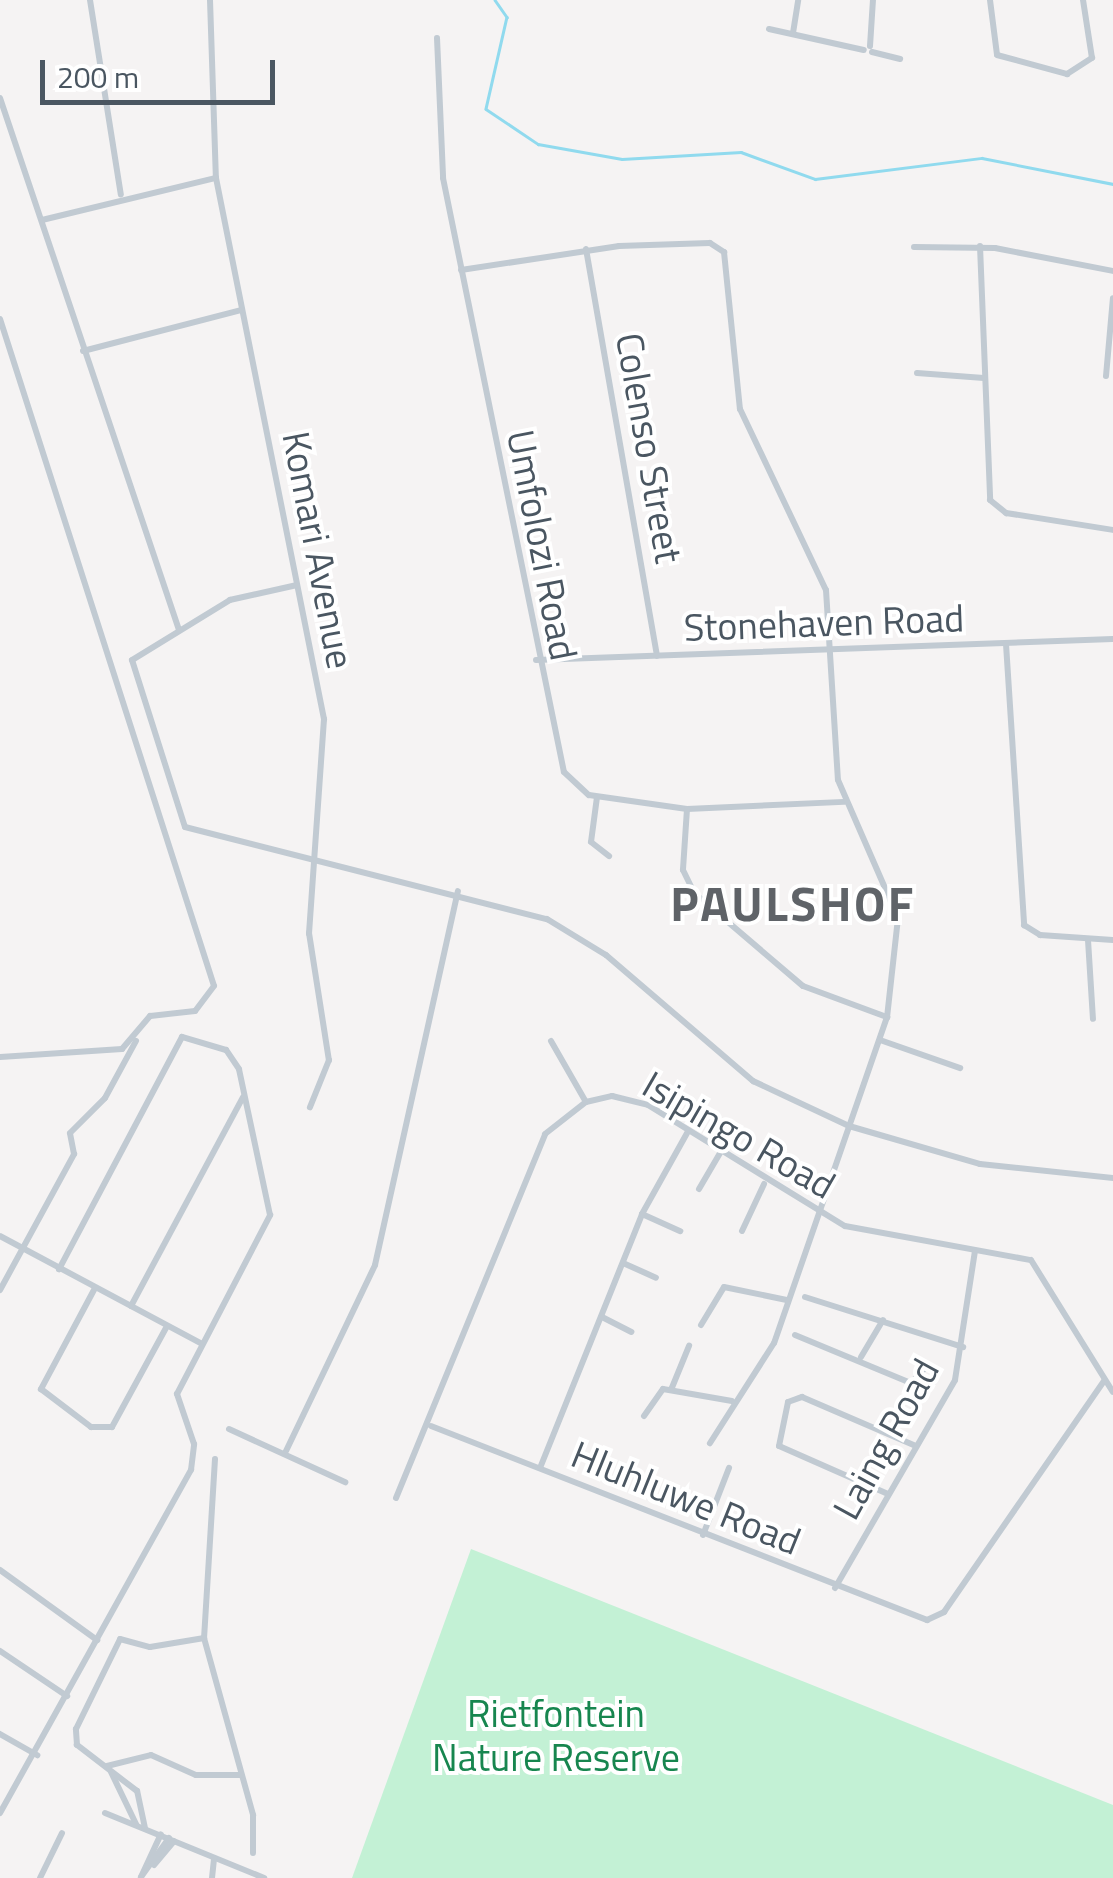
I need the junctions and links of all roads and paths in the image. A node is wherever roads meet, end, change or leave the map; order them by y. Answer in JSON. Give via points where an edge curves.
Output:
{"nodes":[{"id":1,"x":90,"y":0,"type":"edge"},
{"id":2,"x":210,"y":0,"type":"edge"},
{"id":3,"x":798,"y":0,"type":"edge"},
{"id":4,"x":873,"y":0,"type":"edge"},
{"id":5,"x":990,"y":0,"type":"edge"},
{"id":6,"x":1083,"y":0,"type":"edge"},
{"id":7,"x":769,"y":29,"type":"dead end"},
{"id":8,"x":794,"y":34,"type":"junction"},
{"id":9,"x":437,"y":38,"type":"dead end"},
{"id":10,"x":869,"y":49,"type":"junction"},
{"id":11,"x":900,"y":59,"type":"dead end"},
{"id":12,"x":0,"y":98,"type":"edge"},
{"id":13,"x":216,"y":178,"type":"junction"},
{"id":14,"x":121,"y":195,"type":"junction"},
{"id":15,"x":42,"y":220,"type":"junction"},
{"id":16,"x":980,"y":246,"type":"junction"},
{"id":17,"x":914,"y":247,"type":"dead end"},
{"id":18,"x":586,"y":249,"type":"junction"},
{"id":19,"x":461,"y":270,"type":"junction"},
{"id":20,"x":1113,"y":271,"type":"edge"},
{"id":21,"x":1113,"y":298,"type":"edge"},
{"id":22,"x":242,"y":310,"type":"junction"},
{"id":23,"x":0,"y":319,"type":"edge"},
{"id":24,"x":83,"y":351,"type":"junction"},
{"id":25,"x":918,"y":373,"type":"dead end"},
{"id":26,"x":1106,"y":376,"type":"dead end"},
{"id":27,"x":984,"y":378,"type":"junction"},
{"id":28,"x":1113,"y":530,"type":"edge"},
{"id":29,"x":297,"y":585,"type":"junction"},
{"id":30,"x":179,"y":630,"type":"junction"},
{"id":31,"x":1113,"y":639,"type":"edge"},
{"id":32,"x":1006,"y":644,"type":"junction"},
{"id":33,"x":833,"y":652,"type":"junction"},
{"id":34,"x":657,"y":656,"type":"junction"},
{"id":35,"x":536,"y":660,"type":"junction"},
{"id":36,"x":597,"y":797,"type":"junction"},
{"id":37,"x":844,"y":802,"type":"junction"},
{"id":38,"x":688,"y":809,"type":"junction"},
{"id":39,"x":319,"y":856,"type":"junction"},
{"id":40,"x":610,"y":856,"type":"dead end"},
{"id":41,"x":458,"y":891,"type":"junction"},
{"id":42,"x":1088,"y":940,"type":"junction"},
{"id":43,"x":1113,"y":940,"type":"edge"},
{"id":44,"x":887,"y":1017,"type":"junction"},
{"id":45,"x":1093,"y":1019,"type":"dead end"},
{"id":46,"x":138,"y":1035,"type":"junction"},
{"id":47,"x":880,"y":1040,"type":"junction"},
{"id":48,"x":552,"y":1041,"type":"dead end"},
{"id":49,"x":0,"y":1057,"type":"edge"},
{"id":50,"x":960,"y":1068,"type":"dead end"},
{"id":51,"x":243,"y":1096,"type":"junction"},
{"id":52,"x":586,"y":1102,"type":"junction"},
{"id":53,"x":310,"y":1107,"type":"dead end"},
{"id":54,"x":848,"y":1126,"type":"junction"},
{"id":55,"x":687,"y":1133,"type":"junction"},
{"id":56,"x":720,"y":1153,"type":"junction"},
{"id":57,"x":1113,"y":1178,"type":"edge"},
{"id":58,"x":764,"y":1184,"type":"junction"},
{"id":59,"x":699,"y":1188,"type":"dead end"},
{"id":60,"x":814,"y":1212,"type":"junction"},
{"id":61,"x":642,"y":1214,"type":"junction"},
{"id":62,"x":742,"y":1230,"type":"dead end"},
{"id":63,"x":680,"y":1232,"type":"dead end"},
{"id":64,"x":0,"y":1236,"type":"edge"},
{"id":65,"x":21,"y":1248,"type":"junction"},
{"id":66,"x":975,"y":1250,"type":"junction"},
{"id":67,"x":623,"y":1263,"type":"junction"},
{"id":68,"x":59,"y":1269,"type":"junction"},
{"id":69,"x":656,"y":1278,"type":"dead end"},
{"id":70,"x":96,"y":1288,"type":"junction"},
{"id":71,"x":0,"y":1290,"type":"edge"},
{"id":72,"x":805,"y":1297,"type":"dead end"},
{"id":73,"x":787,"y":1300,"type":"junction"},
{"id":74,"x":132,"y":1306,"type":"junction"},
{"id":75,"x":602,"y":1318,"type":"junction"},
{"id":76,"x":883,"y":1320,"type":"junction"},
{"id":77,"x":701,"y":1325,"type":"dead end"},
{"id":78,"x":167,"y":1326,"type":"junction"},
{"id":79,"x":632,"y":1332,"type":"dead end"},
{"id":80,"x":795,"y":1336,"type":"dead end"},
{"id":81,"x":202,"y":1344,"type":"junction"},
{"id":82,"x":688,"y":1346,"type":"dead end"},
{"id":83,"x":963,"y":1347,"type":"junction"},
{"id":84,"x":861,"y":1356,"type":"junction"},
{"id":85,"x":927,"y":1366,"type":"dead end"},
{"id":86,"x":1104,"y":1381,"type":"junction"},
{"id":87,"x":671,"y":1390,"type":"junction"},
{"id":88,"x":1113,"y":1392,"type":"edge"},
{"id":89,"x":732,"y":1401,"type":"junction"},
{"id":90,"x":644,"y":1416,"type":"dead end"},
{"id":91,"x":431,"y":1426,"type":"junction"},
{"id":92,"x":228,"y":1429,"type":"dead end"},
{"id":93,"x":710,"y":1443,"type":"dead end"},
{"id":94,"x":916,"y":1446,"type":"junction"},
{"id":95,"x":286,"y":1451,"type":"junction"},
{"id":96,"x":215,"y":1459,"type":"dead end"},
{"id":97,"x":540,"y":1468,"type":"junction"},
{"id":98,"x":729,"y":1468,"type":"dead end"},
{"id":99,"x":345,"y":1482,"type":"dead end"},
{"id":100,"x":888,"y":1494,"type":"junction"},
{"id":101,"x":396,"y":1498,"type":"dead end"},
{"id":102,"x":703,"y":1535,"type":"junction"},
{"id":103,"x":0,"y":1570,"type":"edge"},
{"id":104,"x":835,"y":1588,"type":"junction"},
{"id":105,"x":204,"y":1638,"type":"junction"},
{"id":106,"x":97,"y":1640,"type":"junction"},
{"id":107,"x":0,"y":1651,"type":"edge"},
{"id":108,"x":66,"y":1696,"type":"junction"},
{"id":109,"x":0,"y":1734,"type":"edge"},
{"id":110,"x":37,"y":1755,"type":"junction"},
{"id":111,"x":106,"y":1766,"type":"junction"},
{"id":112,"x":241,"y":1775,"type":"junction"},
{"id":113,"x":0,"y":1813,"type":"edge"},
{"id":114,"x":105,"y":1813,"type":"dead end"},
{"id":115,"x":136,"y":1824,"type":"junction"},
{"id":116,"x":146,"y":1828,"type":"junction"},
{"id":117,"x":62,"y":1834,"type":"dead end"},
{"id":118,"x":168,"y":1838,"type":"junction"},
{"id":119,"x":254,"y":1853,"type":"dead end"},
{"id":120,"x":214,"y":1858,"type":"junction"},
{"id":121,"x":40,"y":1878,"type":"edge"},
{"id":122,"x":141,"y":1878,"type":"edge"},
{"id":123,"x":212,"y":1878,"type":"edge"},
{"id":124,"x":264,"y":1878,"type":"edge"}],
"edges":[{"from":1,"to":14,"type":"street"},
{"from":2,"to":13,"type":"street","name":"Komari Avenue"},
{"from":3,"to":8,"type":"street"},
{"from":4,"to":10,"type":"street"},
{"from":5,"to":6,"type":"street","via":[[997,55],[1066,74],[1092,58]]},
{"from":7,"to":8,"type":"street"},
{"from":8,"to":10,"type":"street"},
{"from":9,"to":19,"type":"street","name":"Umfolozi Road","via":[[436,115]]},
{"from":10,"to":11,"type":"street"},
{"from":12,"to":15,"type":"street"},
{"from":13,"to":14,"type":"street"},
{"from":13,"to":22,"type":"street","name":"Komari Avenue"},
{"from":14,"to":15,"type":"street"},
{"from":15,"to":24,"type":"street"},
{"from":16,"to":17,"type":"street"},
{"from":16,"to":20,"type":"street"},
{"from":16,"to":27,"type":"street"},
{"from":18,"to":19,"type":"street"},
{"from":18,"to":33,"type":"street","via":[[716,245],[729,274],[740,409],[821,576]]},
{"from":18,"to":34,"type":"street","name":"Colenso Street"},
{"from":19,"to":35,"type":"street","name":"Umfolozi Road"},
{"from":21,"to":26,"type":"street"},
{"from":22,"to":24,"type":"street"},
{"from":22,"to":29,"type":"street","name":"Komari Avenue"},
{"from":23,"to":46,"type":"street","via":[[213,980],[202,1007],[152,1015]]},
{"from":24,"to":30,"type":"street"},
{"from":25,"to":27,"type":"street"},
{"from":27,"to":28,"type":"street","via":[[993,505]]},
{"from":29,"to":30,"type":"street","via":[[237,597]]},
{"from":29,"to":39,"type":"street","name":"Komari Avenue","via":[[326,740]]},
{"from":30,"to":39,"type":"street","via":[[131,666],[182,822]]},
{"from":31,"to":32,"type":"street","name":"Stonehaven Road"},
{"from":32,"to":33,"type":"street","name":"Stonehaven Road"},
{"from":32,"to":42,"type":"street","via":[[1024,925]]},
{"from":33,"to":34,"type":"street","name":"Stonehaven Road"},
{"from":33,"to":37,"type":"street"},
{"from":34,"to":35,"type":"street","name":"Stonehaven Road"},
{"from":35,"to":36,"type":"street","name":"Umfolozi Road","via":[[564,772]]},
{"from":36,"to":38,"type":"street"},
{"from":36,"to":40,"type":"street","via":[[591,842]]},
{"from":37,"to":38,"type":"street"},
{"from":37,"to":44,"type":"street","via":[[900,929]]},
{"from":38,"to":44,"type":"street","via":[[684,870],[694,894],[803,986]]},
{"from":39,"to":41,"type":"street"},
{"from":39,"to":53,"type":"street","name":"Komari Avenue","via":[[310,933],[329,1070]]},
{"from":41,"to":54,"type":"street","via":[[566,929],[753,1081]]},
{"from":41,"to":95,"type":"street","via":[[375,1265]]},
{"from":42,"to":43,"type":"street"},
{"from":42,"to":45,"type":"street"},
{"from":44,"to":47,"type":"street"},
{"from":46,"to":49,"type":"street","via":[[115,1050]]},
{"from":46,"to":65,"type":"street","via":[[105,1098],[70,1133],[74,1154]]},
{"from":47,"to":50,"type":"street"},
{"from":47,"to":54,"type":"street"},
{"from":48,"to":52,"type":"street"},
{"from":51,"to":68,"type":"street","via":[[231,1054],[182,1037]]},
{"from":51,"to":74,"type":"street"},
{"from":51,"to":81,"type":"street","via":[[271,1210]]},
{"from":52,"to":55,"type":"street","name":"Isipingo Road","via":[[632,1098]]},
{"from":52,"to":91,"type":"street","name":"Isipingo Road","via":[[540,1146]]},
{"from":54,"to":57,"type":"street","via":[[980,1164]]},
{"from":54,"to":60,"type":"street"},
{"from":55,"to":56,"type":"street","name":"Isipingo Road"},
{"from":55,"to":61,"type":"street"},
{"from":56,"to":58,"type":"street","name":"Isipingo Road"},
{"from":56,"to":59,"type":"street"},
{"from":58,"to":60,"type":"street","name":"Isipingo Road"},
{"from":58,"to":62,"type":"street"},
{"from":60,"to":66,"type":"street","name":"Isipingo Road","via":[[865,1232]]},
{"from":60,"to":73,"type":"street"},
{"from":61,"to":63,"type":"street"},
{"from":61,"to":67,"type":"street"},
{"from":64,"to":65,"type":"street"},
{"from":65,"to":68,"type":"street"},
{"from":65,"to":71,"type":"street"},
{"from":66,"to":83,"type":"street","name":"Laing Road"},
{"from":66,"to":86,"type":"street","name":"Isipingo Road","via":[[1042,1269]]},
{"from":67,"to":69,"type":"street"},
{"from":67,"to":75,"type":"street"},
{"from":68,"to":70,"type":"street"},
{"from":70,"to":74,"type":"street"},
{"from":70,"to":78,"type":"street","via":[[41,1389],[91,1427],[112,1427]]},
{"from":72,"to":76,"type":"street"},
{"from":73,"to":77,"type":"street","via":[[724,1288]]},
{"from":73,"to":89,"type":"street","via":[[765,1362]]},
{"from":74,"to":78,"type":"street"},
{"from":75,"to":79,"type":"street"},
{"from":75,"to":97,"type":"street"},
{"from":76,"to":83,"type":"street"},
{"from":76,"to":84,"type":"street"},
{"from":78,"to":81,"type":"street"},
{"from":80,"to":84,"type":"street"},
{"from":81,"to":106,"type":"street","via":[[177,1394],[194,1464]]},
{"from":82,"to":87,"type":"street"},
{"from":83,"to":94,"type":"street","name":"Laing Road","via":[[955,1380]]},
{"from":84,"to":85,"type":"street","via":[[911,1383]]},
{"from":86,"to":88,"type":"street","name":"Isipingo Road"},
{"from":86,"to":104,"type":"street","name":"Hluhluwe Road","via":[[944,1612],[920,1621]]},
{"from":87,"to":89,"type":"street"},
{"from":87,"to":90,"type":"street","via":[[658,1391]]},
{"from":89,"to":93,"type":"street"},
{"from":91,"to":97,"type":"street","name":"Hluhluwe Road"},
{"from":91,"to":101,"type":"street","name":"Isipingo Road"},
{"from":92,"to":95,"type":"street"},
{"from":94,"to":100,"type":"street","name":"Laing Road"},
{"from":94,"to":100,"type":"street","via":[[802,1397],[788,1402],[779,1446]]},
{"from":95,"to":99,"type":"street"},
{"from":96,"to":105,"type":"street"},
{"from":97,"to":102,"type":"street","name":"Hluhluwe Road"},
{"from":98,"to":102,"type":"street"},
{"from":100,"to":104,"type":"street","name":"Laing Road"},
{"from":102,"to":104,"type":"street","name":"Hluhluwe Road"},
{"from":103,"to":106,"type":"street"},
{"from":105,"to":111,"type":"street","via":[[150,1647],[120,1639],[74,1738]]},
{"from":105,"to":112,"type":"street"},
{"from":106,"to":108,"type":"street"},
{"from":107,"to":108,"type":"street"},
{"from":108,"to":110,"type":"street"},
{"from":109,"to":110,"type":"street"},
{"from":110,"to":113,"type":"street"},
{"from":111,"to":112,"type":"street","via":[[151,1755],[196,1775]]},
{"from":111,"to":115,"type":"street"},
{"from":111,"to":116,"type":"street","via":[[138,1791]]},
{"from":112,"to":119,"type":"street"},
{"from":114,"to":115,"type":"street"},
{"from":115,"to":116,"type":"street"},
{"from":116,"to":118,"type":"street"},
{"from":117,"to":121,"type":"street"},
{"from":118,"to":120,"type":"street"},
{"from":118,"to":122,"type":"street"},
{"from":118,"to":122,"type":"street"},
{"from":120,"to":123,"type":"street"},
{"from":120,"to":124,"type":"street"}]}
